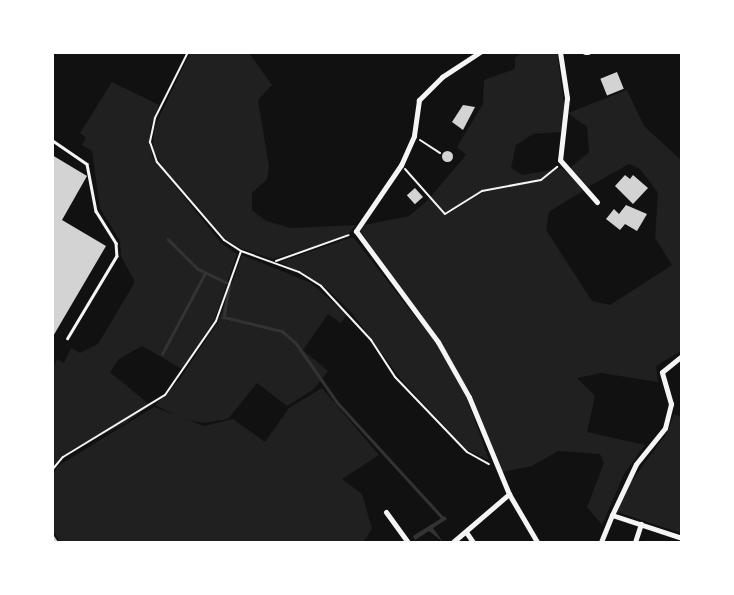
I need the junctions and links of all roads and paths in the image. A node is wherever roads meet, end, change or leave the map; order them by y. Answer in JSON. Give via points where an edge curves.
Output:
{"nodes":[{"id":1,"x":188,"y":52,"type":"edge"},
{"id":2,"x":466,"y":52,"type":"edge"},
{"id":3,"x":480,"y":52,"type":"edge"},
{"id":4,"x":560,"y":52,"type":"edge"},
{"id":5,"x":469,"y":60,"type":"junction"},
{"id":6,"x":414,"y":136,"type":"junction"},
{"id":7,"x":52,"y":140,"type":"edge"},
{"id":8,"x":440,"y":153,"type":"dead end"},
{"id":9,"x":560,"y":160,"type":"junction"},
{"id":10,"x":401,"y":165,"type":"junction"},
{"id":11,"x":597,"y":202,"type":"dead end"},
{"id":12,"x":356,"y":231,"type":"junction"},
{"id":13,"x":241,"y":251,"type":"junction"},
{"id":14,"x":276,"y":262,"type":"junction"},
{"id":15,"x":68,"y":338,"type":"dead end"},
{"id":16,"x":682,"y":356,"type":"edge"},
{"id":17,"x":496,"y":465,"type":"junction"},
{"id":18,"x":52,"y":470,"type":"edge"},
{"id":19,"x":509,"y":494,"type":"junction"},
{"id":20,"x":386,"y":512,"type":"dead end"},
{"id":21,"x":612,"y":515,"type":"junction"},
{"id":22,"x":641,"y":524,"type":"junction"},
{"id":23,"x":466,"y":532,"type":"junction"},
{"id":24,"x":682,"y":538,"type":"edge"},
{"id":25,"x":408,"y":542,"type":"edge"},
{"id":26,"x":453,"y":542,"type":"edge"},
{"id":27,"x":473,"y":542,"type":"edge"},
{"id":28,"x":537,"y":542,"type":"edge"},
{"id":29,"x":601,"y":542,"type":"edge"},
{"id":30,"x":635,"y":542,"type":"edge"}],
"edges":[{"from":1,"to":13,"type":"path","via":[[155,118],[150,142],[158,162],[224,240]]},
{"from":2,"to":5,"type":"lane"},
{"from":3,"to":5,"type":"street"},
{"from":4,"to":9,"type":"street","via":[[567,98]]},
{"from":5,"to":6,"type":"street","via":[[419,100]]},
{"from":6,"to":8,"type":"path"},
{"from":6,"to":10,"type":"street"},
{"from":7,"to":15,"type":"lane","via":[[87,164],[96,211],[116,243],[117,256]]},
{"from":9,"to":10,"type":"path","via":[[555,171],[541,180],[482,191],[445,214]]},
{"from":9,"to":11,"type":"street"},
{"from":10,"to":12,"type":"street"},
{"from":12,"to":14,"type":"path"},
{"from":12,"to":17,"type":"street","via":[[438,342],[469,397]]},
{"from":13,"to":14,"type":"path"},
{"from":13,"to":18,"type":"path","via":[[216,321],[166,395],[63,458]]},
{"from":14,"to":17,"type":"path","via":[[321,286],[371,340],[395,377],[467,452]]},
{"from":16,"to":21,"type":"street","via":[[662,372],[671,404],[665,428],[636,464]]},
{"from":17,"to":19,"type":"street"},
{"from":19,"to":23,"type":"street"},
{"from":19,"to":28,"type":"street"},
{"from":20,"to":25,"type":"street"},
{"from":21,"to":22,"type":"street"},
{"from":21,"to":29,"type":"street"},
{"from":22,"to":24,"type":"street"},
{"from":22,"to":30,"type":"street"},
{"from":23,"to":26,"type":"street"},
{"from":23,"to":27,"type":"street"}]}
